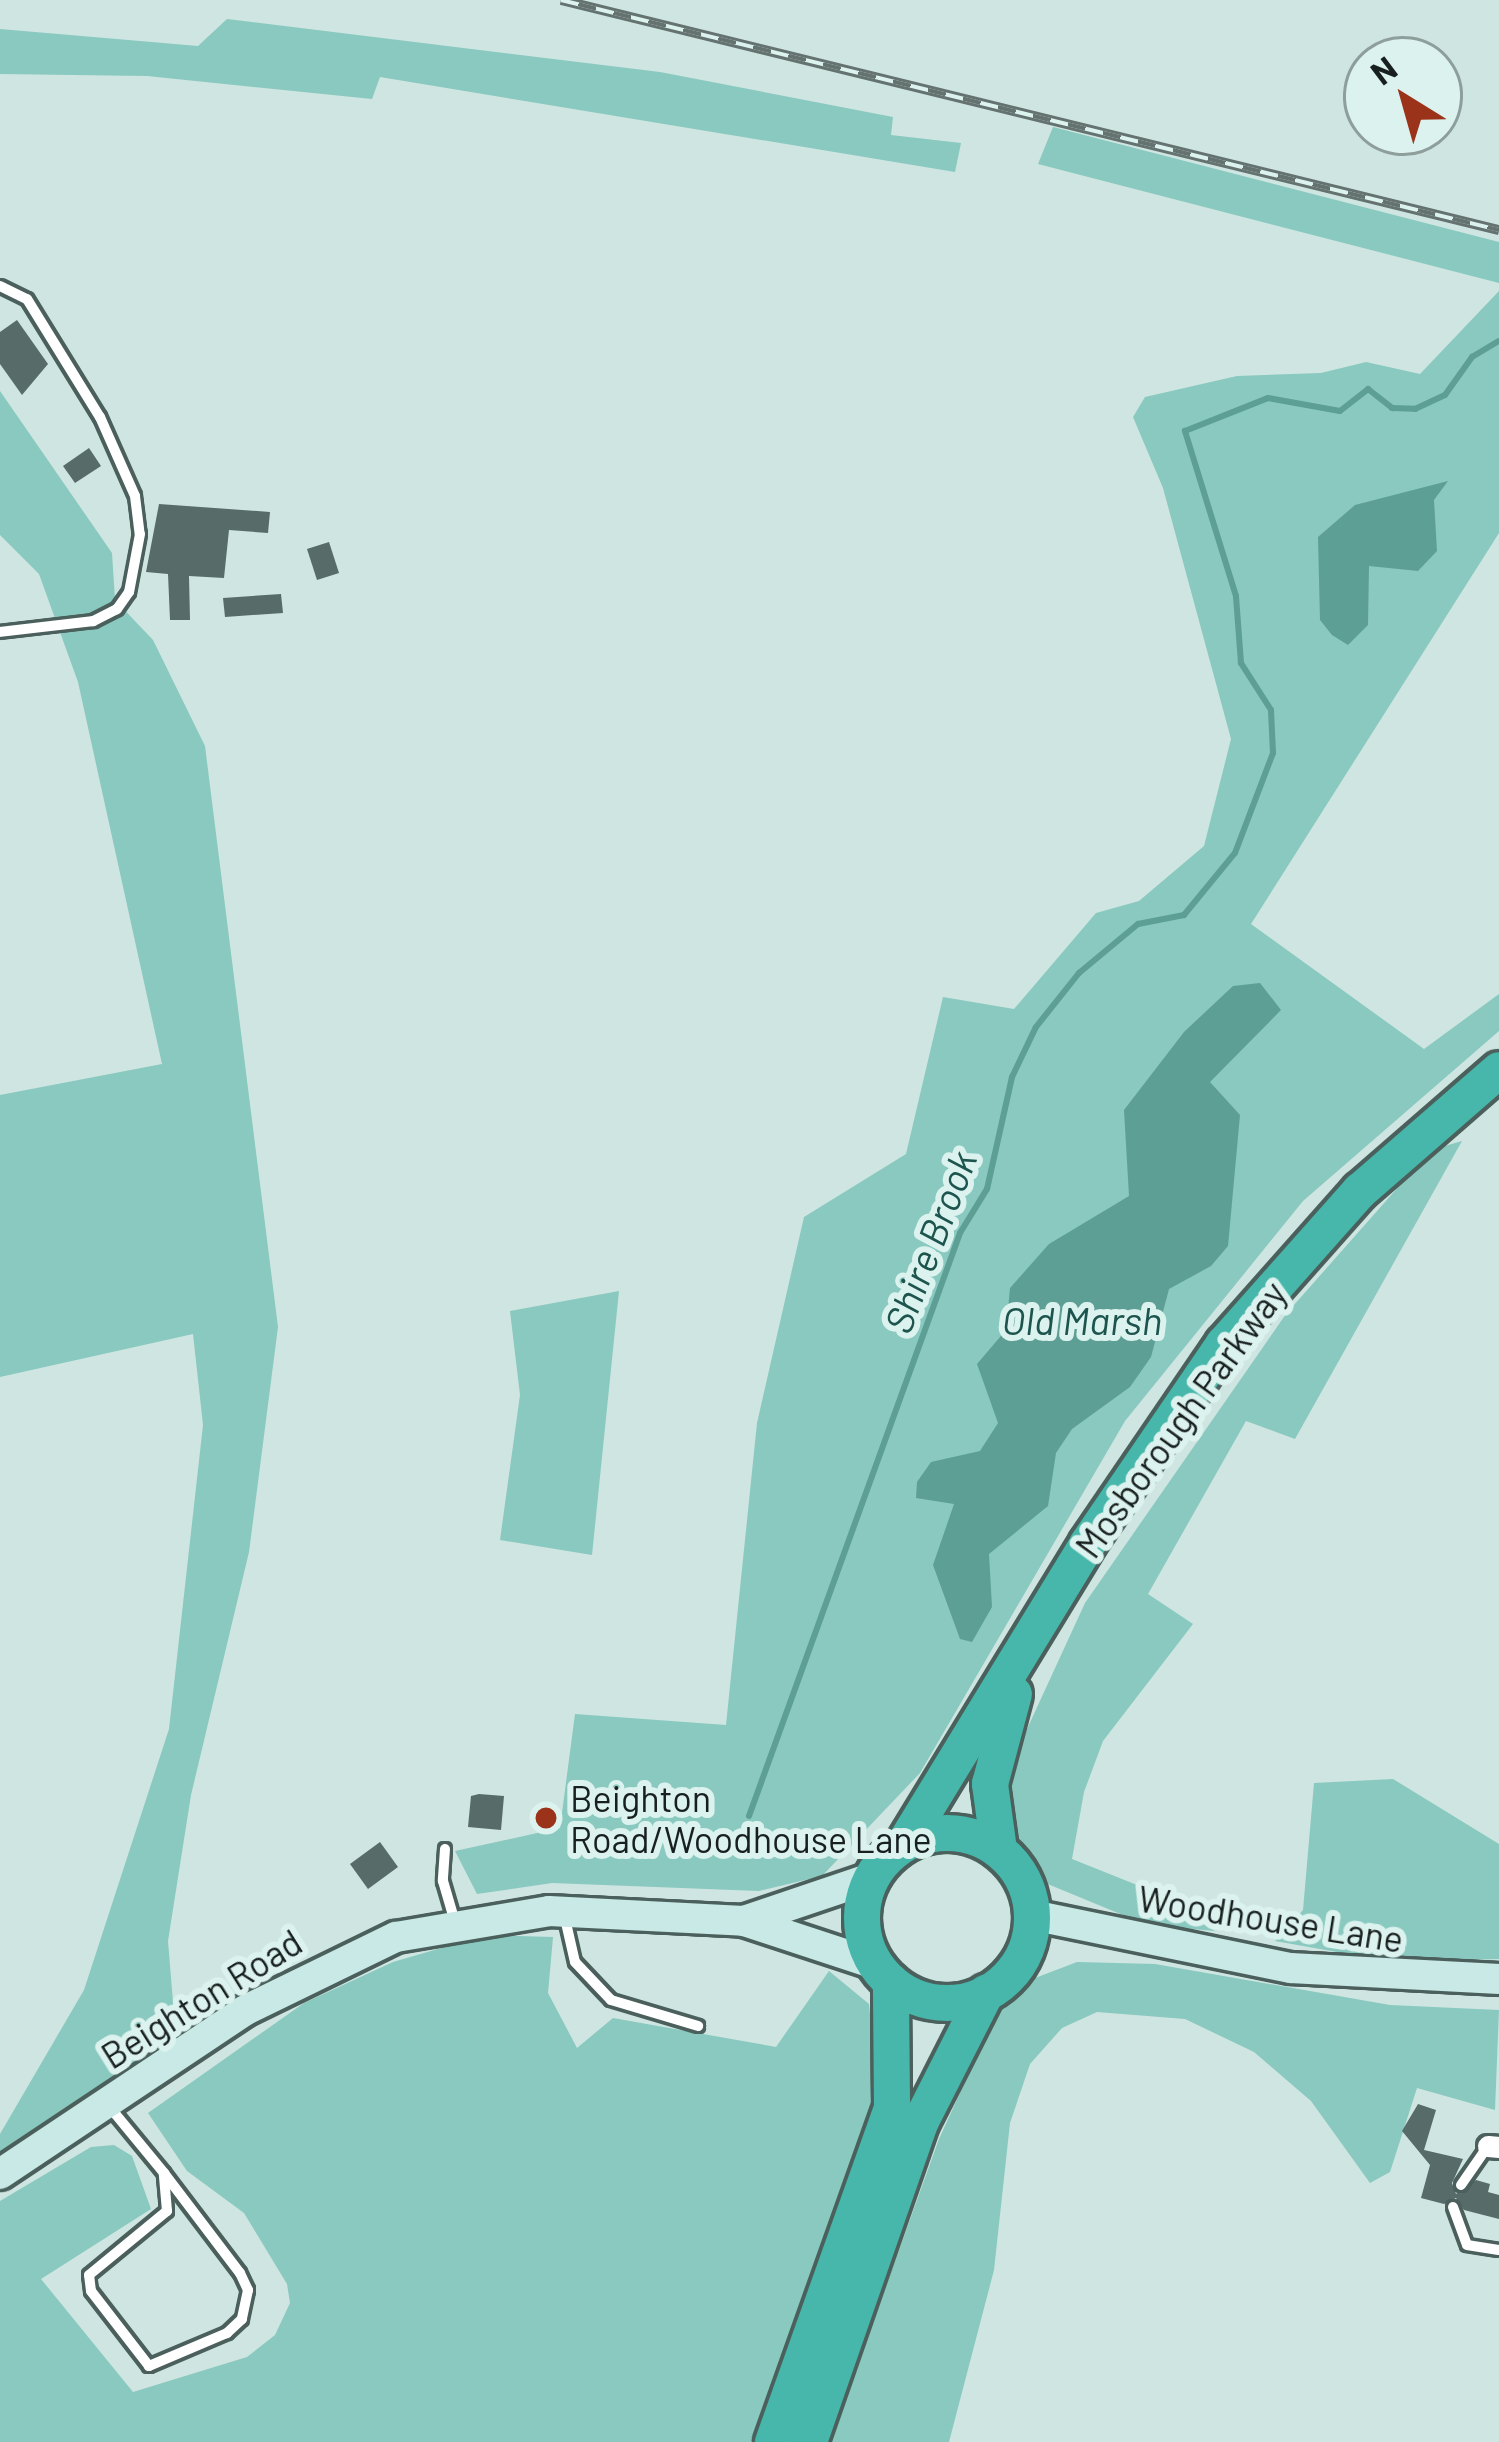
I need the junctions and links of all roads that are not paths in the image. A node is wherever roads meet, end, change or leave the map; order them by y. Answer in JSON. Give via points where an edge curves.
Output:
{"nodes":[{"id":1,"x":0,"y":286,"type":"edge"},
{"id":2,"x":0,"y":632,"type":"edge"},
{"id":3,"x":1499,"y":1070,"type":"edge"},
{"id":4,"x":1034,"y":1634,"type":"junction"},
{"id":5,"x":905,"y":1844,"type":"junction"},
{"id":6,"x":445,"y":1849,"type":"dead end"},
{"id":7,"x":999,"y":1850,"type":"junction"},
{"id":8,"x":871,"y":1878,"type":"junction"},
{"id":9,"x":565,"y":1911,"type":"junction"},
{"id":10,"x":1032,"y":1915,"type":"junction"},
{"id":11,"x":744,"y":1921,"type":"junction"},
{"id":12,"x":455,"y":1922,"type":"junction"},
{"id":13,"x":883,"y":1973,"type":"junction"},
{"id":14,"x":1499,"y":1979,"type":"edge"},
{"id":15,"x":986,"y":1994,"type":"junction"},
{"id":16,"x":698,"y":2026,"type":"dead end"},
{"id":17,"x":106,"y":2103,"type":"junction"},
{"id":18,"x":1494,"y":2147,"type":"edge"},
{"id":19,"x":0,"y":2174,"type":"edge"},
{"id":20,"x":164,"y":2174,"type":"junction"},
{"id":21,"x":1461,"y":2185,"type":"dead end"},
{"id":22,"x":1453,"y":2207,"type":"dead end"},
{"id":23,"x":1499,"y":2250,"type":"edge"},
{"id":24,"x":773,"y":2442,"type":"edge"},
{"id":25,"x":808,"y":2442,"type":"edge"}],
"edges":[{"from":1,"to":2,"type":"lane","via":[[27,299],[100,417],[135,496],[140,534],[129,592],[117,609],[93,621]]},
{"from":3,"to":4,"type":"highway","name":"Mosborough Parkway","via":[[1360,1191],[1224,1344]]},
{"from":4,"to":5,"type":"highway","name":"Mosborough Parkway"},
{"from":4,"to":7,"type":"highway","name":"Mosborough Parkway","via":[[993,1753]]},
{"from":5,"to":7,"type":"highway","via":[[958,1833]]},
{"from":5,"to":8,"type":"highway"},
{"from":6,"to":12,"type":"lane","via":[[443,1881]]},
{"from":7,"to":10,"type":"highway","via":[[1019,1872]]},
{"from":8,"to":11,"type":"street","name":"Beighton Road"},
{"from":8,"to":13,"type":"highway","via":[[862,1924]]},
{"from":9,"to":11,"type":"street","name":"Beighton Road"},
{"from":9,"to":12,"type":"street","name":"Beighton Road"},
{"from":9,"to":16,"type":"lane","via":[[574,1962],[611,2000]]},
{"from":10,"to":14,"type":"street","name":"Woodhouse Lane","via":[[1291,1968]]},
{"from":10,"to":15,"type":"highway","via":[[1012,1973]]},
{"from":11,"to":13,"type":"street","name":"Beighton Road"},
{"from":12,"to":17,"type":"street","name":"Beighton Road","via":[[396,1937],[296,1980]]},
{"from":13,"to":15,"type":"highway","via":[[928,2002]]},
{"from":13,"to":24,"type":"highway","via":[[892,2107]]},
{"from":15,"to":25,"type":"highway","via":[[920,2122]]},
{"from":17,"to":19,"type":"street","name":"Beighton Road"},
{"from":17,"to":20,"type":"lane"},
{"from":18,"to":21,"type":"lane"},
{"from":20,"to":20,"type":"lane","via":[[240,2273],[248,2303],[227,2333],[149,2366],[91,2291],[89,2275],[167,2211]]},
{"from":22,"to":23,"type":"lane","via":[[1467,2245]]}]}
